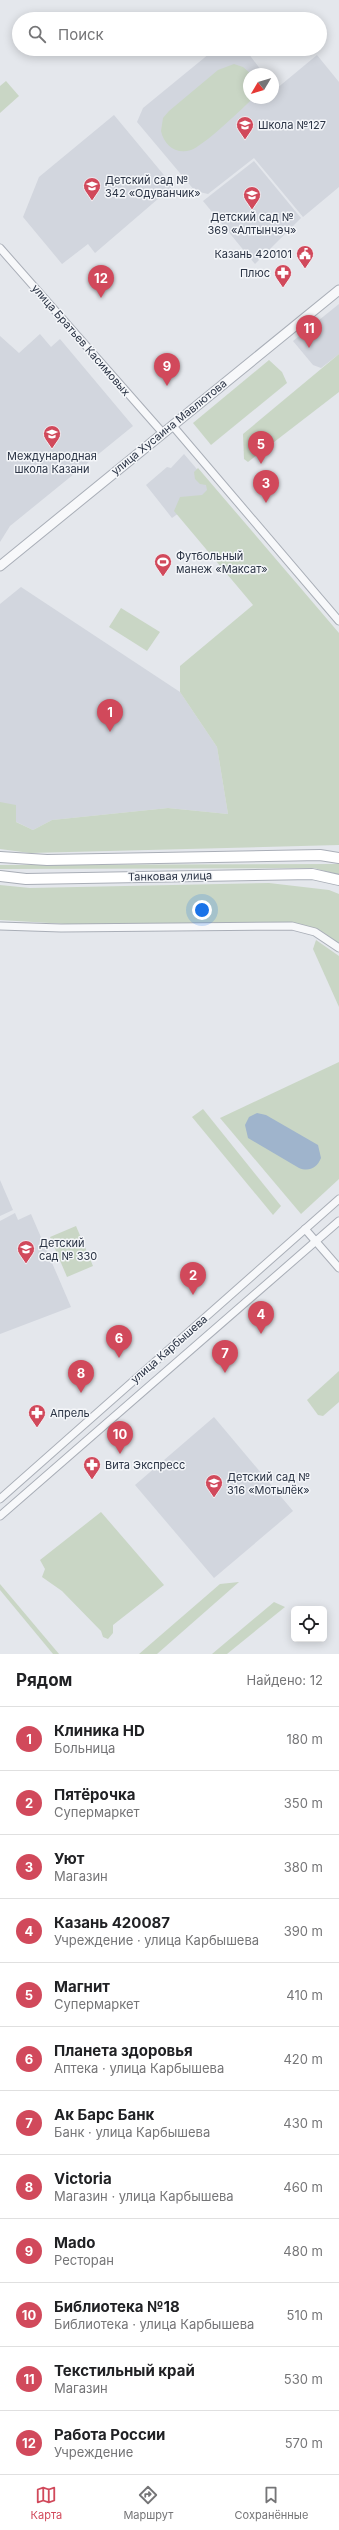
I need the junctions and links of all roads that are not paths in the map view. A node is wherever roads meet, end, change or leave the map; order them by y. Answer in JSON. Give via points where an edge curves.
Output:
{"nodes":[{"id":1,"x":0,"y":248,"type":"edge"},
{"id":2,"x":339,"y":290,"type":"edge"},
{"id":3,"x":172,"y":425,"type":"junction"},
{"id":4,"x":162,"y":432,"type":"junction"},
{"id":5,"x":0,"y":566,"type":"edge"},
{"id":6,"x":339,"y":621,"type":"edge"},
{"id":7,"x":0,"y":857,"type":"edge"},
{"id":8,"x":339,"y":858,"type":"edge"},
{"id":9,"x":0,"y":876,"type":"edge"},
{"id":10,"x":339,"y":880,"type":"edge"},
{"id":11,"x":0,"y":926,"type":"edge"},
{"id":12,"x":339,"y":948,"type":"edge"},
{"id":13,"x":339,"y":1199,"type":"edge"},
{"id":14,"x":339,"y":1221,"type":"edge"},
{"id":15,"x":305,"y":1229,"type":"junction"},
{"id":16,"x":316,"y":1241,"type":"junction"},
{"id":17,"x":339,"y":1268,"type":"edge"},
{"id":18,"x":0,"y":1499,"type":"edge"},
{"id":19,"x":0,"y":1516,"type":"edge"}],
"edges":[{"from":1,"to":4,"type":"street","name":"улица Братьев Касимовых"},
{"from":2,"to":3,"type":"street","name":"улица Хусаина Мавлютова"},
{"from":3,"to":4,"type":"street","name":"улица Хусаина Мавлютова"},
{"from":3,"to":6,"type":"street"},
{"from":4,"to":5,"type":"street","name":"улица Хусаина Мавлютова"},
{"from":7,"to":8,"type":"main road","name":"Танковая улица","via":[[47,860],[320,855]]},
{"from":9,"to":10,"type":"main road","name":"Танковая улица","via":[[26,879],[312,874]]},
{"from":11,"to":12,"type":"street","via":[[292,926],[315,932]]},
{"from":13,"to":15,"type":"street","name":"улица Карбышева"},
{"from":14,"to":16,"type":"street","name":"улица Карбышева"},
{"from":15,"to":16,"type":"street"},
{"from":15,"to":18,"type":"street","name":"улица Карбышева"},
{"from":16,"to":17,"type":"street"},
{"from":16,"to":19,"type":"street","name":"улица Карбышева"}]}
